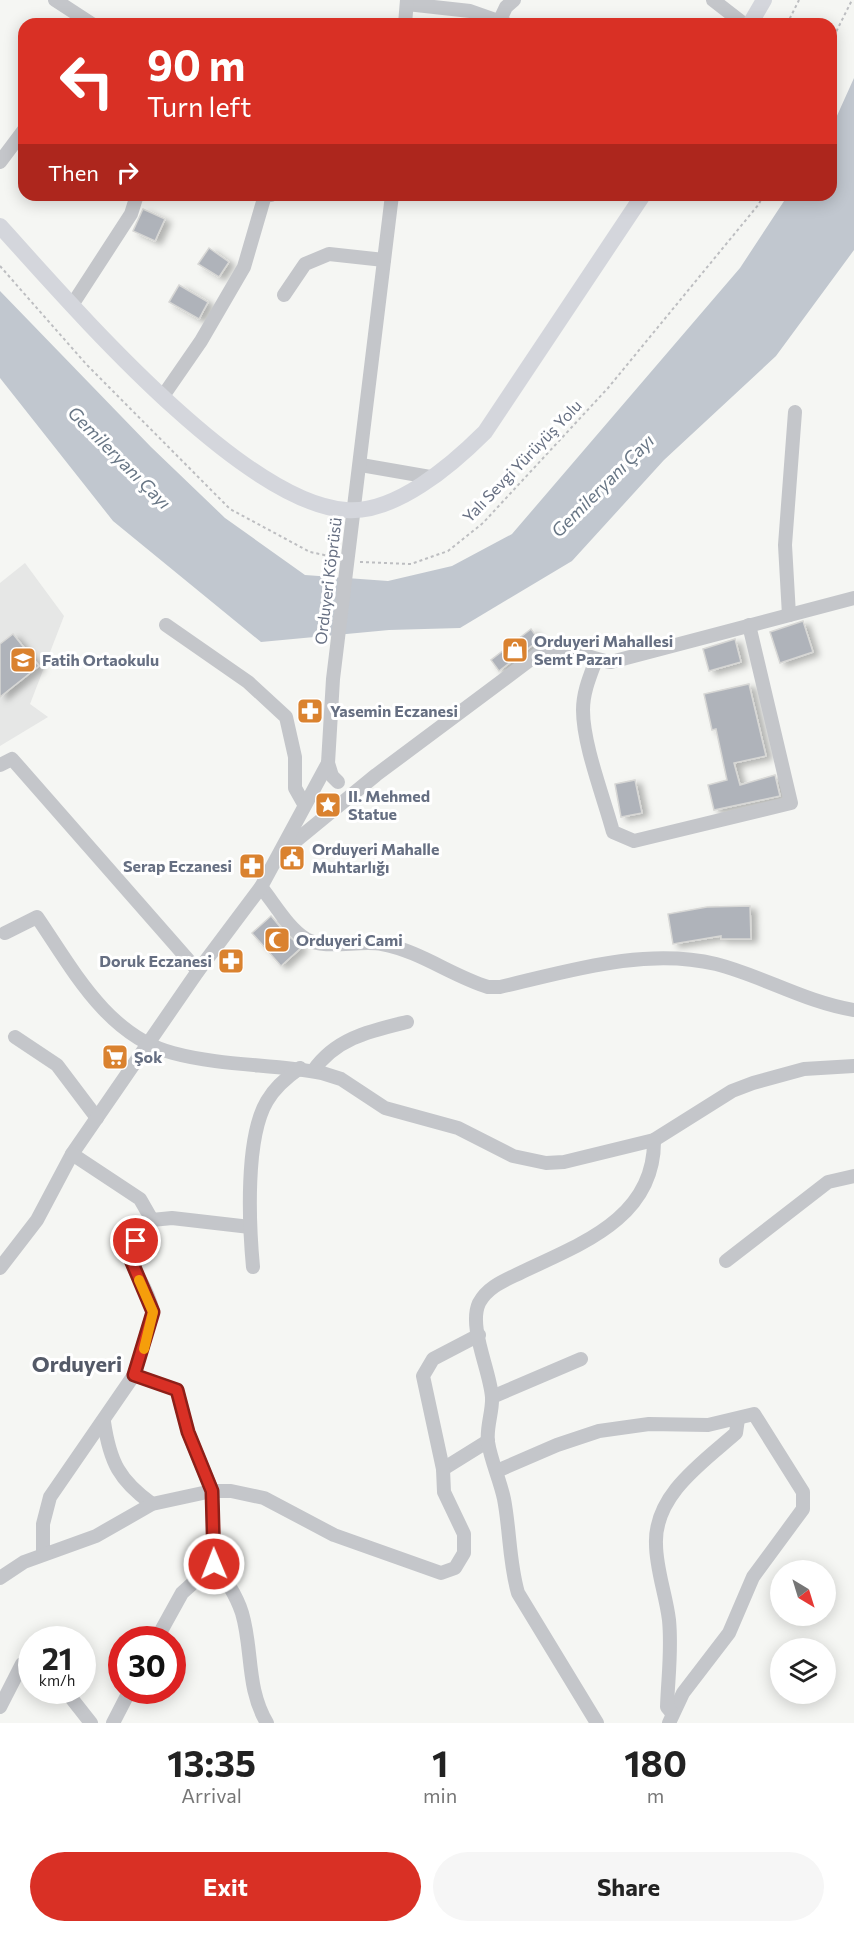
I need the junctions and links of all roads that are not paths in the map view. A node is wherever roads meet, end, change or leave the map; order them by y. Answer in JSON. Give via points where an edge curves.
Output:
{"nodes":[{"id":1,"x":55,"y":0,"type":"edge"},
{"id":2,"x":514,"y":0,"type":"edge"},
{"id":3,"x":713,"y":0,"type":"edge"},
{"id":4,"x":764,"y":0,"type":"edge"},
{"id":5,"x":407,"y":2,"type":"edge"},
{"id":6,"x":83,"y":18,"type":"edge"},
{"id":7,"x":406,"y":18,"type":"edge"},
{"id":8,"x":488,"y":18,"type":"edge"},
{"id":9,"x":502,"y":18,"type":"edge"},
{"id":10,"x":736,"y":18,"type":"edge"},
{"id":11,"x":754,"y":18,"type":"edge"},
{"id":12,"x":18,"y":138,"type":"edge"},
{"id":13,"x":0,"y":162,"type":"edge"},
{"id":14,"x":135,"y":201,"type":"edge"},
{"id":15,"x":263,"y":201,"type":"edge"},
{"id":16,"x":391,"y":201,"type":"edge"},
{"id":17,"x":639,"y":201,"type":"edge"},
{"id":18,"x":0,"y":226,"type":"edge"},
{"id":19,"x":384,"y":260,"type":"junction"},
{"id":20,"x":284,"y":295,"type":"dead end"},
{"id":21,"x":72,"y":305,"type":"junction"},
{"id":22,"x":163,"y":396,"type":"junction"},
{"id":23,"x":795,"y":412,"type":"dead end"},
{"id":24,"x":361,"y":465,"type":"junction"},
{"id":25,"x":430,"y":477,"type":"junction"},
{"id":26,"x":854,"y":598,"type":"edge"},
{"id":27,"x":789,"y":615,"type":"junction"},
{"id":28,"x":166,"y":625,"type":"dead end"},
{"id":29,"x":749,"y":626,"type":"junction"},
{"id":30,"x":596,"y":660,"type":"junction"},
{"id":31,"x":328,"y":762,"type":"junction"},
{"id":32,"x":0,"y":765,"type":"edge"},
{"id":33,"x":376,"y":775,"type":"junction"},
{"id":34,"x":338,"y":782,"type":"junction"},
{"id":35,"x":313,"y":789,"type":"junction"},
{"id":36,"x":304,"y":804,"type":"junction"},
{"id":37,"x":281,"y":853,"type":"junction"},
{"id":38,"x":261,"y":887,"type":"junction"},
{"id":39,"x":5,"y":933,"type":"dead end"},
{"id":40,"x":198,"y":971,"type":"junction"},
{"id":41,"x":854,"y":1010,"type":"edge"},
{"id":42,"x":407,"y":1022,"type":"dead end"},
{"id":43,"x":15,"y":1037,"type":"dead end"},
{"id":44,"x":149,"y":1044,"type":"junction"},
{"id":45,"x":854,"y":1066,"type":"edge"},
{"id":46,"x":306,"y":1070,"type":"junction"},
{"id":47,"x":97,"y":1118,"type":"junction"},
{"id":48,"x":654,"y":1140,"type":"junction"},
{"id":49,"x":72,"y":1155,"type":"junction"},
{"id":50,"x":854,"y":1176,"type":"edge"},
{"id":51,"x":152,"y":1220,"type":"junction"},
{"id":52,"x":250,"y":1227,"type":"junction"},
{"id":53,"x":726,"y":1261,"type":"dead end"},
{"id":54,"x":253,"y":1267,"type":"dead end"},
{"id":55,"x":0,"y":1268,"type":"edge"},
{"id":56,"x":479,"y":1335,"type":"junction"},
{"id":57,"x":581,"y":1359,"type":"dead end"},
{"id":58,"x":134,"y":1375,"type":"junction"},
{"id":59,"x":492,"y":1397,"type":"junction"},
{"id":60,"x":738,"y":1419,"type":"junction"},
{"id":61,"x":104,"y":1422,"type":"junction"},
{"id":62,"x":488,"y":1441,"type":"junction"},
{"id":63,"x":443,"y":1468,"type":"junction"},
{"id":64,"x":497,"y":1471,"type":"junction"},
{"id":65,"x":212,"y":1491,"type":"junction"},
{"id":66,"x":152,"y":1504,"type":"junction"},
{"id":67,"x":43,"y":1554,"type":"junction"},
{"id":68,"x":214,"y":1564,"type":"junction"},
{"id":69,"x":0,"y":1578,"type":"edge"},
{"id":70,"x":164,"y":1626,"type":"edge"},
{"id":71,"x":18,"y":1672,"type":"edge"},
{"id":72,"x":77,"y":1704,"type":"edge"},
{"id":73,"x":123,"y":1704,"type":"edge"},
{"id":74,"x":0,"y":1707,"type":"edge"},
{"id":75,"x":671,"y":1718,"type":"edge"},
{"id":76,"x":92,"y":1723,"type":"edge"},
{"id":77,"x":113,"y":1723,"type":"edge"},
{"id":78,"x":267,"y":1723,"type":"edge"},
{"id":79,"x":597,"y":1723,"type":"edge"}],
"edges":[{"from":1,"to":6,"type":"street"},
{"from":2,"to":9,"type":"street","via":[[506,6]]},
{"from":3,"to":10,"type":"street"},
{"from":4,"to":11,"type":"main road"},
{"from":5,"to":7,"type":"street"},
{"from":5,"to":8,"type":"street","via":[[470,11]]},
{"from":12,"to":13,"type":"street"},
{"from":14,"to":21,"type":"street","via":[[131,214]]},
{"from":15,"to":22,"type":"street","via":[[244,267]]},
{"from":16,"to":19,"type":"street","name":"Orduyeri Köprüsü"},
{"from":17,"to":25,"type":"main road","via":[[485,432],[463,454]]},
{"from":18,"to":21,"type":"main road"},
{"from":19,"to":20,"type":"street","via":[[329,254],[305,264]]},
{"from":19,"to":24,"type":"street","name":"Orduyeri Köprüsü"},
{"from":21,"to":22,"type":"main road"},
{"from":22,"to":25,"type":"main road","via":[[241,463],[276,487],[306,500],[346,510],[372,508],[395,500]]},
{"from":23,"to":27,"type":"street","via":[[785,544]]},
{"from":24,"to":25,"type":"street"},
{"from":24,"to":31,"type":"street","name":"Orduyeri Köprüsü","via":[[333,679]]},
{"from":26,"to":27,"type":"street"},
{"from":27,"to":29,"type":"street"},
{"from":28,"to":36,"type":"street","via":[[248,682],[286,717],[295,757],[295,788]]},
{"from":29,"to":30,"type":"street","via":[[632,658]]},
{"from":29,"to":30,"type":"street","via":[[791,803],[634,841],[614,832],[586,732],[584,694]]},
{"from":30,"to":33,"type":"street","via":[[571,649],[554,648],[538,654]]},
{"from":31,"to":34,"type":"street"},
{"from":31,"to":35,"type":"street"},
{"from":32,"to":40,"type":"street","via":[[12,759]]},
{"from":33,"to":34,"type":"street","via":[[360,783]]},
{"from":33,"to":37,"type":"street"},
{"from":34,"to":35,"type":"street"},
{"from":35,"to":36,"type":"street"},
{"from":36,"to":37,"type":"street"},
{"from":37,"to":38,"type":"street"},
{"from":38,"to":40,"type":"street"},
{"from":38,"to":41,"type":"street","via":[[307,940],[399,948],[488,987],[596,965],[687,960],[715,964],[806,999]]},
{"from":39,"to":44,"type":"street","via":[[37,917],[87,990],[119,1025]]},
{"from":40,"to":44,"type":"street"},
{"from":42,"to":46,"type":"street","via":[[350,1038]]},
{"from":43,"to":47,"type":"street","via":[[57,1065]]},
{"from":44,"to":46,"type":"street","via":[[204,1059]]},
{"from":44,"to":47,"type":"street"},
{"from":45,"to":48,"type":"street","via":[[804,1070],[753,1083],[732,1091]]},
{"from":46,"to":48,"type":"street","via":[[341,1080],[385,1108],[458,1128],[530,1161],[564,1162]]},
{"from":46,"to":52,"type":"street","via":[[273,1091],[261,1112],[251,1172]]},
{"from":47,"to":49,"type":"street"},
{"from":48,"to":56,"type":"street","via":[[652,1169],[632,1205],[592,1239],[496,1284],[477,1310]]},
{"from":49,"to":51,"type":"street","via":[[140,1198]]},
{"from":49,"to":55,"type":"street","via":[[37,1220]]},
{"from":50,"to":53,"type":"street","via":[[828,1182]]},
{"from":51,"to":52,"type":"street","via":[[172,1218]]},
{"from":51,"to":58,"type":"street","via":[[132,1250],[133,1269],[153,1312]]},
{"from":52,"to":54,"type":"street"},
{"from":56,"to":59,"type":"street"},
{"from":56,"to":63,"type":"street","via":[[433,1359],[425,1370],[424,1387]]},
{"from":57,"to":59,"type":"street"},
{"from":58,"to":61,"type":"street"},
{"from":58,"to":65,"type":"street","via":[[177,1390],[188,1432]]},
{"from":59,"to":62,"type":"street"},
{"from":60,"to":64,"type":"street","via":[[694,1426],[649,1424],[599,1431]]},
{"from":60,"to":75,"type":"street","via":[[736,1433],[674,1491],[656,1530],[669,1623],[667,1707]]},
{"from":60,"to":75,"type":"street","via":[[754,1414],[803,1492],[804,1504],[753,1577],[725,1639],[683,1693]]},
{"from":61,"to":66,"type":"street","via":[[118,1471],[130,1488]]},
{"from":61,"to":67,"type":"street","via":[[50,1497],[43,1524]]},
{"from":62,"to":63,"type":"street"},
{"from":62,"to":64,"type":"street"},
{"from":63,"to":65,"type":"street","via":[[444,1492],[465,1544],[461,1562],[441,1573],[334,1535],[264,1498]]},
{"from":64,"to":79,"type":"street","via":[[518,1593]]},
{"from":65,"to":66,"type":"street"},
{"from":65,"to":68,"type":"street"},
{"from":66,"to":67,"type":"street","via":[[96,1536]]},
{"from":67,"to":69,"type":"street"},
{"from":68,"to":70,"type":"street","via":[[182,1593]]},
{"from":68,"to":78,"type":"street","via":[[231,1587],[243,1616],[250,1678]]},
{"from":71,"to":74,"type":"street"},
{"from":72,"to":76,"type":"street"},
{"from":73,"to":77,"type":"street"}]}
